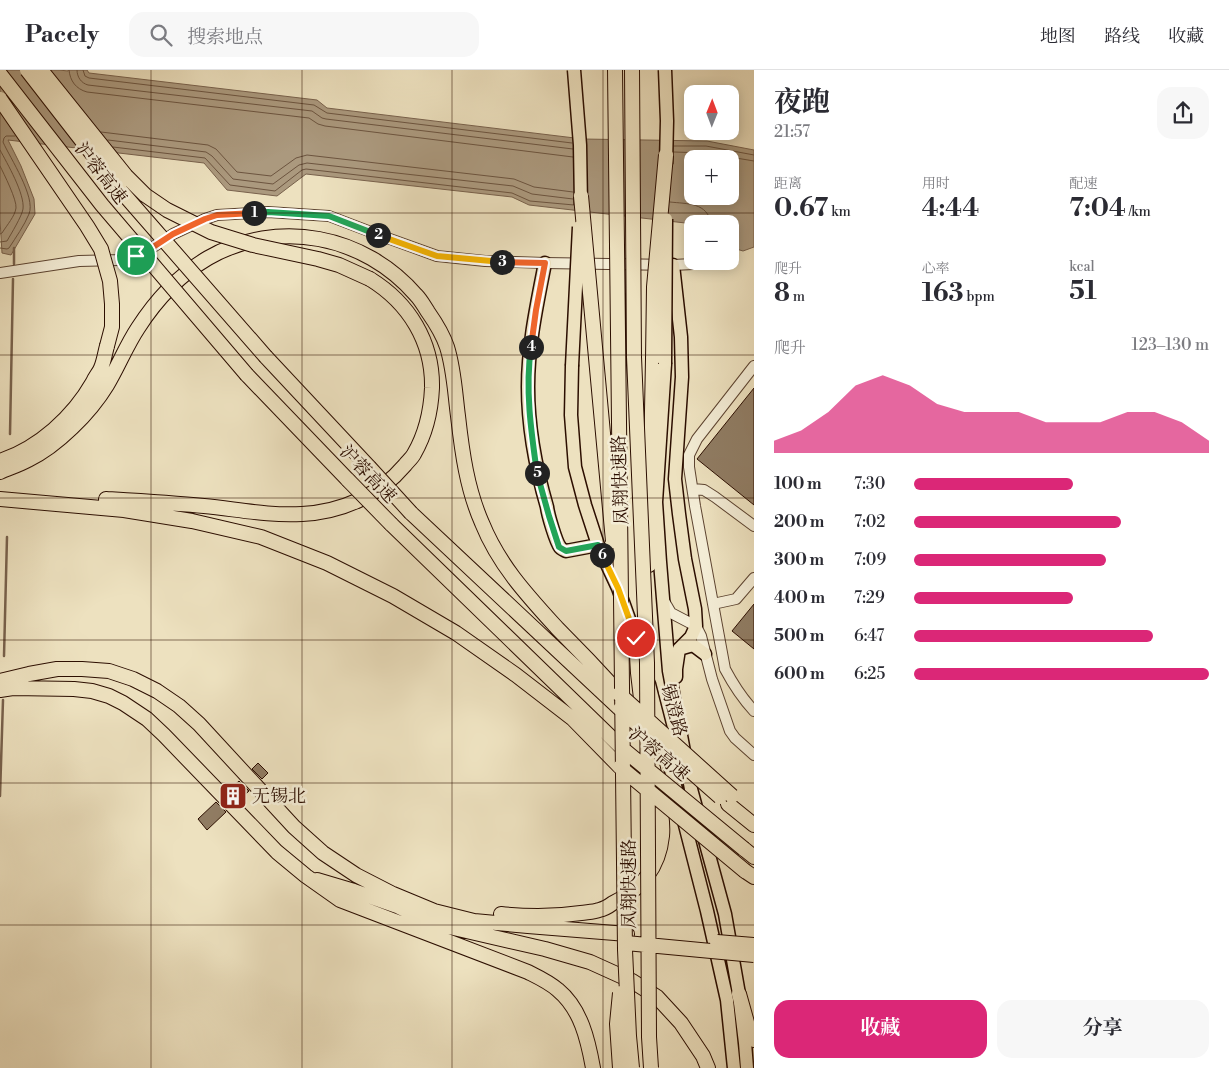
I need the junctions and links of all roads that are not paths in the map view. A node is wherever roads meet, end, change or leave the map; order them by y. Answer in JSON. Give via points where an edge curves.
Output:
{"nodes":[{"id":1,"x":27,"y":70,"type":"edge"},
{"id":2,"x":41,"y":70,"type":"edge"},
{"id":3,"x":574,"y":70,"type":"edge"},
{"id":4,"x":615,"y":70,"type":"edge"},
{"id":5,"x":632,"y":70,"type":"edge"},
{"id":6,"x":665,"y":70,"type":"edge"},
{"id":7,"x":0,"y":74,"type":"edge"},
{"id":8,"x":0,"y":99,"type":"edge"},
{"id":9,"x":666,"y":155,"type":"junction"},
{"id":10,"x":581,"y":196,"type":"junction"},
{"id":11,"x":545,"y":263,"type":"junction"},
{"id":12,"x":684,"y":264,"type":"edge"},
{"id":13,"x":673,"y":265,"type":"junction"},
{"id":14,"x":0,"y":273,"type":"edge"},
{"id":15,"x":754,"y":366,"type":"edge"},
{"id":16,"x":0,"y":460,"type":"edge"},
{"id":17,"x":0,"y":472,"type":"edge"},
{"id":18,"x":693,"y":489,"type":"junction"},
{"id":19,"x":0,"y":498,"type":"edge"},
{"id":20,"x":754,"y":526,"type":"edge"},
{"id":21,"x":598,"y":545,"type":"junction"},
{"id":22,"x":754,"y":578,"type":"edge"},
{"id":23,"x":663,"y":600,"type":"junction"},
{"id":24,"x":713,"y":604,"type":"junction"},
{"id":25,"x":696,"y":626,"type":"junction"},
{"id":26,"x":636,"y":638,"type":"junction"},
{"id":27,"x":679,"y":650,"type":"junction"},
{"id":28,"x":622,"y":654,"type":"junction"},
{"id":29,"x":705,"y":654,"type":"junction"},
{"id":30,"x":647,"y":663,"type":"junction"},
{"id":31,"x":29,"y":674,"type":"junction"},
{"id":32,"x":0,"y":675,"type":"edge"},
{"id":33,"x":0,"y":681,"type":"edge"},
{"id":34,"x":55,"y":688,"type":"junction"},
{"id":35,"x":0,"y":690,"type":"edge"},
{"id":36,"x":0,"y":696,"type":"edge"},
{"id":37,"x":754,"y":711,"type":"edge"},
{"id":38,"x":681,"y":735,"type":"junction"},
{"id":39,"x":754,"y":755,"type":"edge"},
{"id":40,"x":730,"y":800,"type":"junction"},
{"id":41,"x":754,"y":815,"type":"edge"},
{"id":42,"x":754,"y":825,"type":"edge"},
{"id":43,"x":749,"y":853,"type":"edge"},
{"id":44,"x":750,"y":874,"type":"edge"},
{"id":45,"x":306,"y":876,"type":"junction"},
{"id":46,"x":491,"y":926,"type":"junction"},
{"id":47,"x":527,"y":930,"type":"junction"},
{"id":48,"x":626,"y":942,"type":"junction"},
{"id":49,"x":754,"y":945,"type":"edge"},
{"id":50,"x":754,"y":955,"type":"edge"},
{"id":51,"x":739,"y":994,"type":"junction"},
{"id":52,"x":754,"y":1040,"type":"edge"},
{"id":53,"x":593,"y":1068,"type":"edge"},
{"id":54,"x":620,"y":1068,"type":"edge"},
{"id":55,"x":632,"y":1068,"type":"edge"},
{"id":56,"x":652,"y":1068,"type":"edge"},
{"id":57,"x":708,"y":1068,"type":"edge"},
{"id":58,"x":734,"y":1068,"type":"edge"},
{"id":59,"x":747,"y":1068,"type":"edge"}],
"edges":[{"from":1,"to":40,"type":"highway","name":"沪蓉高速","bridge":true,"via":[[121,191],[266,357],[411,513],[620,710]]},
{"from":2,"to":19,"type":"highway","bridge":true,"via":[[126,176],[146,196],[167,210],[211,232],[339,264],[370,279],[399,301],[427,348],[432,374],[432,402],[414,454],[398,474],[352,504],[327,512],[274,514],[66,497]]},
{"from":3,"to":10,"type":"main road","name":"锡澄路","bridge":true},
{"from":4,"to":28,"type":"highway","name":"凤翔快速路","bridge":true},
{"from":5,"to":30,"type":"highway","name":"凤翔快速路","bridge":true,"via":[[634,357]]},
{"from":6,"to":9,"type":"main road","name":"锡澄路","bridge":true},
{"from":7,"to":43,"type":"highway","name":"沪蓉高速","bridge":true,"via":[[102,205],[247,375],[391,524],[624,750]]},
{"from":8,"to":16,"type":"highway","bridge":true,"via":[[101,249],[110,281],[112,304],[112,327],[107,346],[87,393],[52,431],[29,447]]},
{"from":9,"to":23,"type":"main road","name":"锡澄路","bridge":true,"via":[[665,364],[656,502]]},
{"from":9,"to":30,"type":"highway","bridge":true,"via":[[654,287]]},
{"from":10,"to":21,"type":"main road","name":"锡澄路","bridge":true,"via":[[571,415],[575,467]]},
{"from":10,"to":28,"type":"highway","bridge":true},
{"from":11,"to":13,"type":"street"},
{"from":11,"to":14,"type":"street","via":[[437,256],[329,216],[268,212],[217,215],[173,234],[147,251],[119,260],[79,261]]},
{"from":11,"to":21,"type":"main road","via":[[530,352],[528,389],[538,476],[559,547],[566,551]]},
{"from":12,"to":13,"type":"street"},
{"from":13,"to":25,"type":"main road","via":[[682,377],[675,478]]},
{"from":15,"to":18,"type":"street","via":[[697,439],[689,467]]},
{"from":17,"to":40,"type":"highway","bridge":true,"via":[[29,460],[50,446],[83,416],[106,387],[154,306],[194,266],[221,250],[251,240],[281,236],[312,237],[340,243],[395,274],[417,296],[447,346],[468,484],[500,561],[619,693]]},
{"from":18,"to":20,"type":"street","via":[[715,496]]},
{"from":18,"to":24,"type":"street"},
{"from":19,"to":44,"type":"highway","bridge":true,"via":[[124,510],[261,537],[327,563],[393,596],[456,633],[573,719],[620,767]]},
{"from":21,"to":26,"type":"main road","name":"锡澄路"},
{"from":22,"to":24,"type":"street","via":[[736,599]]},
{"from":23,"to":25,"type":"street","via":[[671,613]]},
{"from":23,"to":38,"type":"main road","name":"锡澄路","via":[[669,670]]},
{"from":24,"to":37,"type":"street","via":[[725,669],[734,687]]},
{"from":25,"to":27,"type":"main road"},
{"from":25,"to":29,"type":"street"},
{"from":26,"to":47,"type":"highway","via":[[643,710],[661,817],[660,850],[646,878],[624,898],[599,910],[558,916]]},
{"from":26,"to":58,"type":"main road","name":"锡澄路","via":[[721,973]]},
{"from":27,"to":29,"type":"main road","via":[[693,645]]},
{"from":27,"to":38,"type":"main road","via":[[676,669]]},
{"from":28,"to":48,"type":"highway","name":"凤翔快速路","bridge":true},
{"from":29,"to":39,"type":"street","via":[[730,731]]},
{"from":30,"to":56,"type":"highway","name":"凤翔快速路","bridge":true,"via":[[649,1037]]},
{"from":31,"to":32,"type":"highway"},
{"from":31,"to":33,"type":"highway"},
{"from":31,"to":46,"type":"highway","via":[[74,669],[109,671],[157,691],[199,724],[323,854],[356,876],[394,894],[475,912]]},
{"from":34,"to":35,"type":"highway"},
{"from":34,"to":36,"type":"highway"},
{"from":34,"to":45,"type":"highway","via":[[92,691],[136,710],[277,852]]},
{"from":38,"to":51,"type":"main road","name":"锡澄路","via":[[691,789],[725,914]]},
{"from":40,"to":41,"type":"highway"},
{"from":40,"to":42,"type":"highway","name":"沪蓉高速"},
{"from":45,"to":46,"type":"highway","via":[[399,907],[432,924]]},
{"from":45,"to":53,"type":"highway","via":[[340,900],[544,980],[559,991],[576,1012],[589,1042]]},
{"from":46,"to":47,"type":"highway"},
{"from":46,"to":47,"type":"highway"},
{"from":47,"to":48,"type":"highway"},
{"from":47,"to":57,"type":"highway","via":[[545,949],[590,962],[632,981],[657,997],[681,1023]]},
{"from":48,"to":49,"type":"highway","bridge":true},
{"from":48,"to":50,"type":"highway","bridge":true},
{"from":48,"to":54,"type":"highway","bridge":true,"via":[[617,1024]]},
{"from":48,"to":55,"type":"highway","name":"凤翔快速路","bridge":true},
{"from":51,"to":52,"type":"highway"},
{"from":51,"to":59,"type":"main road","name":"锡澄路"}]}
